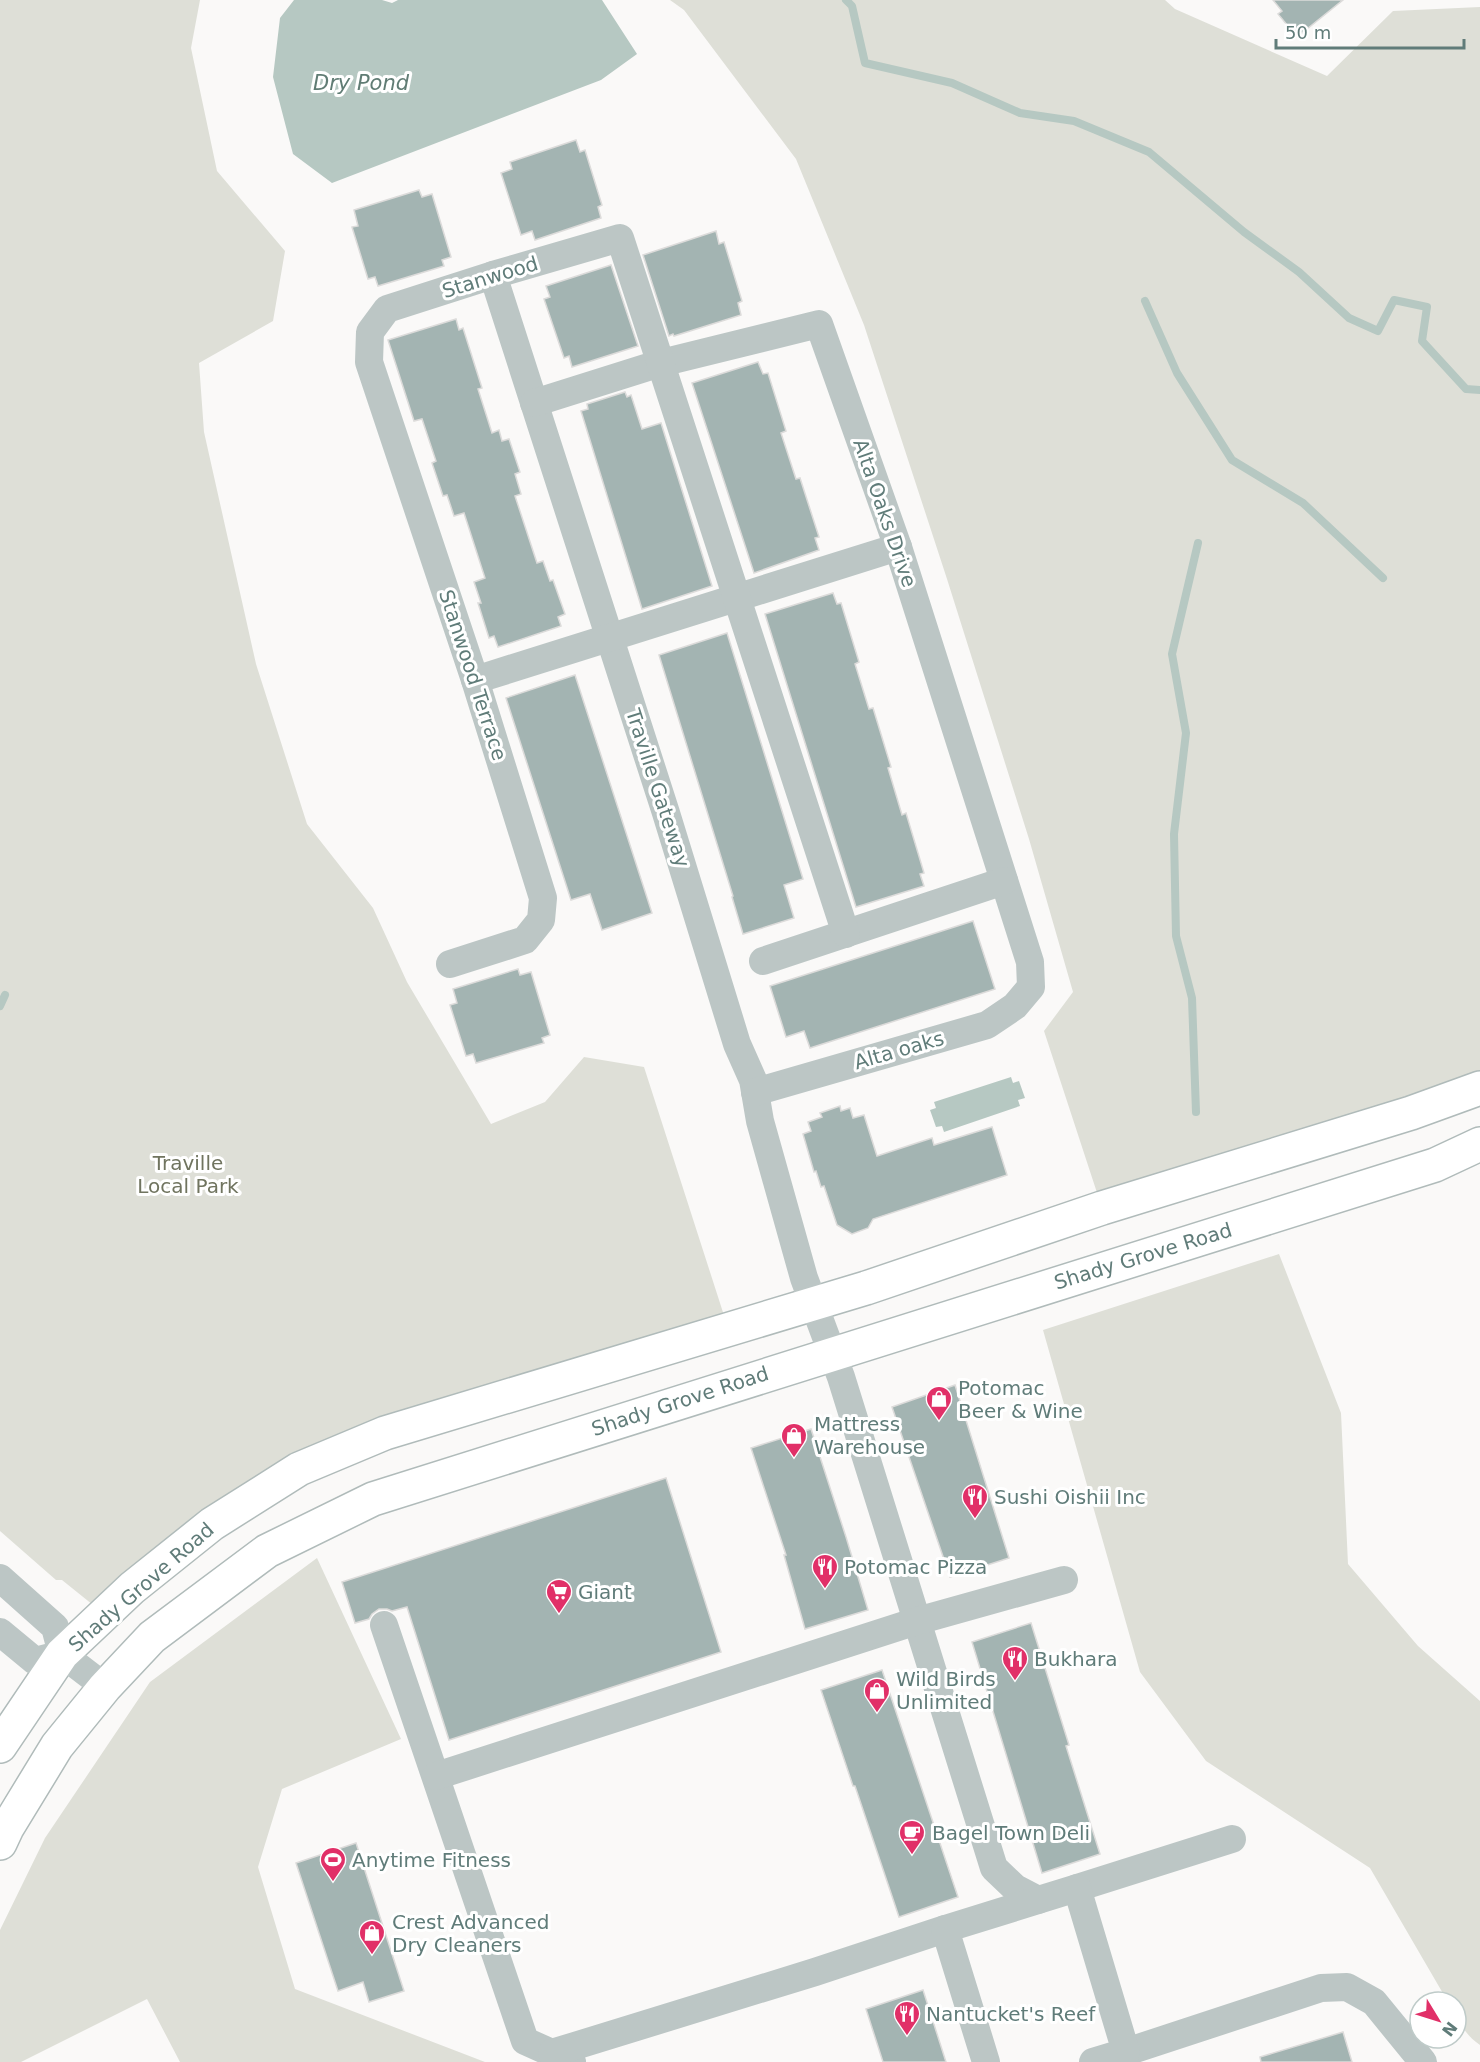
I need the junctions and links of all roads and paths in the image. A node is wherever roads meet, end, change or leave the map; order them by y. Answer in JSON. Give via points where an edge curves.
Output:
{"nodes":[{"id":1,"x":493,"y":275,"type":"junction"},
{"id":2,"x":370,"y":332,"type":"joint"},
{"id":3,"x":661,"y":363,"type":"junction"},
{"id":4,"x":534,"y":403,"type":"junction"},
{"id":5,"x":898,"y":548,"type":"junction"},
{"id":6,"x":737,"y":598,"type":"junction"},
{"id":7,"x":610,"y":638,"type":"junction"},
{"id":8,"x":476,"y":680,"type":"junction"},
{"id":9,"x":1004,"y":881,"type":"junction"},
{"id":10,"x":846,"y":934,"type":"junction"},
{"id":11,"x":763,"y":962,"type":"dead end"},
{"id":12,"x":450,"y":964,"type":"dead end"},
{"id":13,"x":1031,"y":987,"type":"joint"},
{"id":14,"x":1480,"y":1088,"type":"edge"},
{"id":15,"x":755,"y":1092,"type":"junction"},
{"id":16,"x":1480,"y":1144,"type":"edge"},
{"id":17,"x":813,"y":1304,"type":"junction"},
{"id":18,"x":832,"y":1353,"type":"junction"},
{"id":19,"x":0,"y":1578,"type":"edge"},
{"id":20,"x":1064,"y":1580,"type":"dead end"},
{"id":21,"x":917,"y":1621,"type":"junction"},
{"id":22,"x":384,"y":1625,"type":"dead end"},
{"id":23,"x":0,"y":1632,"type":"edge"},
{"id":24,"x":62,"y":1654,"type":"junction"},
{"id":25,"x":105,"y":1687,"type":"junction"},
{"id":26,"x":0,"y":1746,"type":"edge"},
{"id":27,"x":436,"y":1776,"type":"junction"},
{"id":28,"x":1232,"y":1839,"type":"dead end"},
{"id":29,"x":0,"y":1843,"type":"edge"},
{"id":30,"x":994,"y":1868,"type":"junction"},
{"id":31,"x":1077,"y":1888,"type":"junction"},
{"id":32,"x":1038,"y":1900,"type":"junction"},
{"id":33,"x":975,"y":1920,"type":"junction"},
{"id":34,"x":945,"y":1929,"type":"junction"},
{"id":35,"x":1126,"y":2052,"type":"junction"},
{"id":36,"x":562,"y":2058,"type":"edge"},
{"id":37,"x":986,"y":2062,"type":"edge"},
{"id":38,"x":1093,"y":2062,"type":"edge"},
{"id":39,"x":1423,"y":2062,"type":"edge"}],
"edges":[{"from":1,"to":2,"type":"street","name":"Stanwood","via":[[387,309]]},
{"from":1,"to":3,"type":"street","name":"Stanwood","via":[[620,238]]},
{"from":1,"to":4,"type":"street","name":"Traville Gateway"},
{"from":2,"to":8,"type":"street","name":"Stanwood Terrace","via":[[369,362]]},
{"from":3,"to":4,"type":"street","name":"Alta Oaks Drive"},
{"from":3,"to":5,"type":"street","name":"Alta Oaks Drive","via":[[819,324]]},
{"from":3,"to":6,"type":"street"},
{"from":4,"to":7,"type":"street","name":"Traville Gateway"},
{"from":5,"to":6,"type":"street"},
{"from":5,"to":9,"type":"street","name":"Alta Oaks Drive"},
{"from":6,"to":7,"type":"street"},
{"from":6,"to":10,"type":"street"},
{"from":7,"to":8,"type":"street"},
{"from":7,"to":15,"type":"street","name":"Traville Gateway","via":[[736,1044]]},
{"from":8,"to":12,"type":"street","name":"Stanwood Terrace","via":[[543,898],[541,920],[525,940]]},
{"from":9,"to":10,"type":"street"},
{"from":9,"to":13,"type":"street","name":"Alta Oaks Drive","via":[[1030,962]]},
{"from":10,"to":11,"type":"street"},
{"from":13,"to":15,"type":"street","name":"Alta oaks","via":[[1015,1006],[987,1024]]},
{"from":14,"to":17,"type":"main road","name":"Shady Grove Road"},
{"from":15,"to":17,"type":"street","name":"Traville Gateway"},
{"from":16,"to":18,"type":"main road","name":"Shady Grove Road","via":[[1435,1165]]},
{"from":17,"to":18,"type":"street","name":"Traville Gateway"},
{"from":17,"to":24,"type":"main road","name":"Shady Grove Road","via":[[385,1433],[299,1469],[212,1524],[132,1588]]},
{"from":18,"to":21,"type":"street","name":"Traville Gateway"},
{"from":18,"to":25,"type":"main road","name":"Shady Grove Road","via":[[373,1499],[267,1551],[152,1637]]},
{"from":19,"to":24,"type":"street","via":[[55,1627]]},
{"from":20,"to":21,"type":"street"},
{"from":21,"to":27,"type":"street"},
{"from":21,"to":30,"type":"street","name":"Traville Gateway"},
{"from":22,"to":27,"type":"street"},
{"from":23,"to":24,"type":"street","via":[[34,1661]]},
{"from":24,"to":25,"type":"street"},
{"from":24,"to":26,"type":"main road","name":"Shady Grove Road"},
{"from":25,"to":29,"type":"main road","name":"Shady Grove Road","via":[[57,1746]]},
{"from":27,"to":36,"type":"street","via":[[525,2041]]},
{"from":28,"to":31,"type":"street"},
{"from":30,"to":32,"type":"street","via":[[1016,1888]]},
{"from":30,"to":33,"type":"street","via":[[990,1893]]},
{"from":31,"to":32,"type":"street"},
{"from":31,"to":35,"type":"street"},
{"from":32,"to":33,"type":"street"},
{"from":33,"to":34,"type":"street"},
{"from":34,"to":36,"type":"street"},
{"from":34,"to":37,"type":"street"},
{"from":35,"to":38,"type":"street"},
{"from":35,"to":39,"type":"street","via":[[1321,1988],[1347,1987],[1374,2002]]}]}
